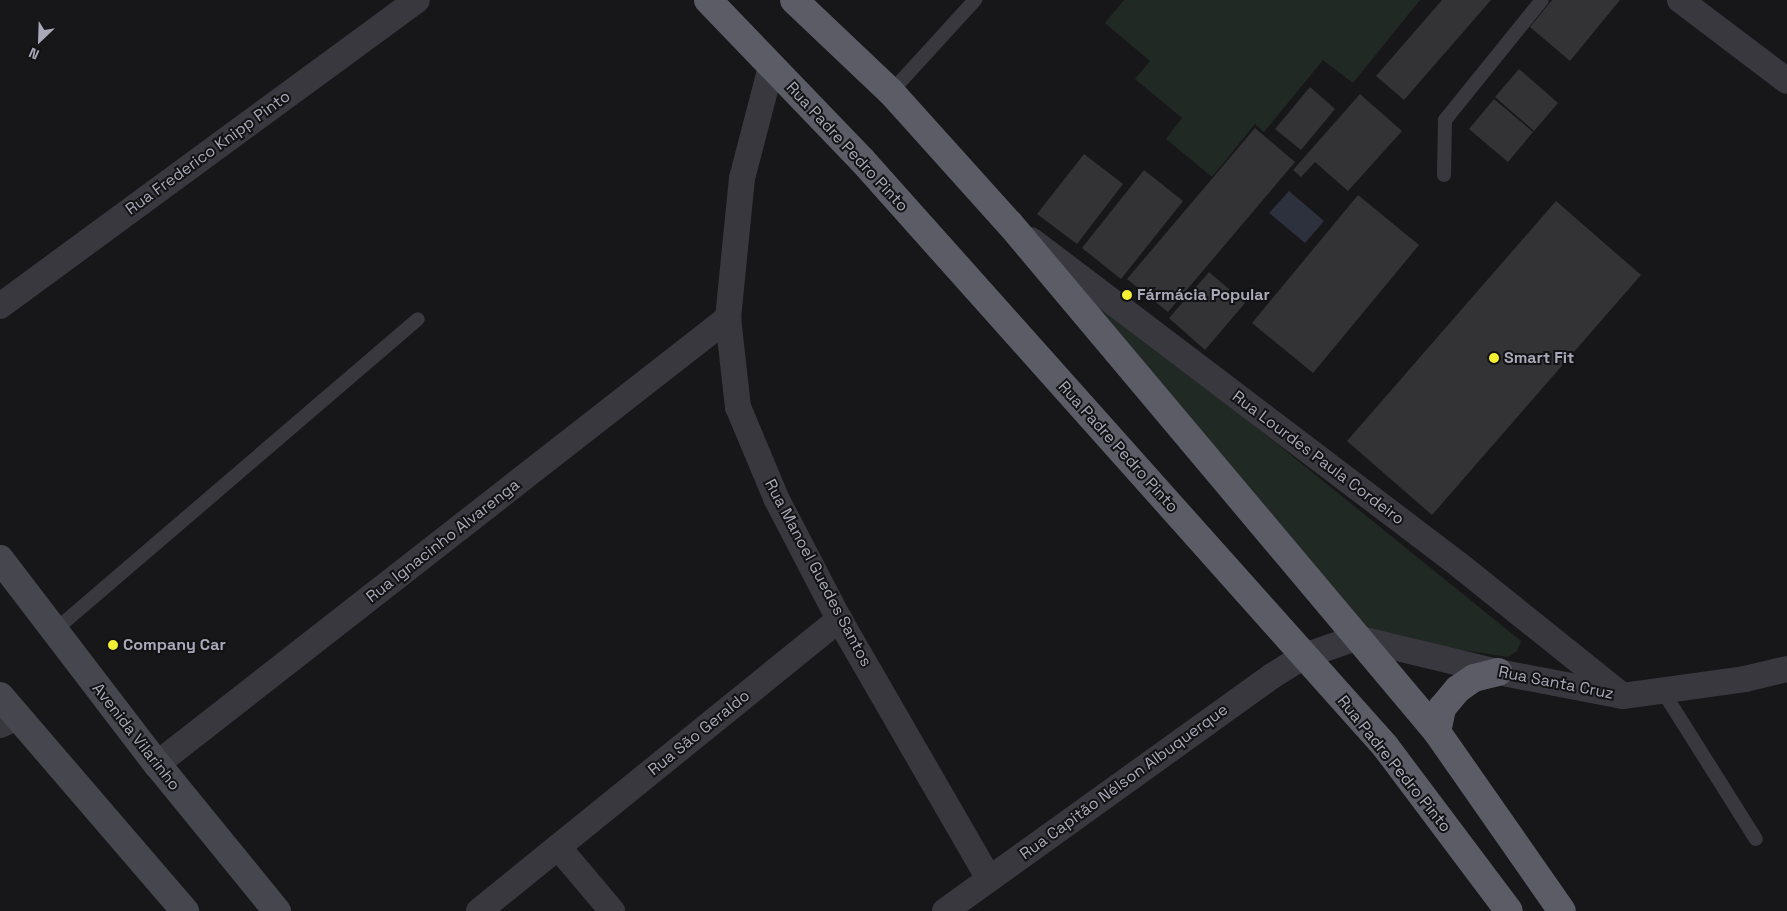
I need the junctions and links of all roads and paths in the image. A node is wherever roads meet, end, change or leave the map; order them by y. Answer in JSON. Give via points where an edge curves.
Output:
{"nodes":[{"id":1,"x":417,"y":0,"type":"edge"},
{"id":2,"x":708,"y":0,"type":"edge"},
{"id":3,"x":794,"y":0,"type":"edge"},
{"id":4,"x":975,"y":0,"type":"edge"},
{"id":5,"x":1542,"y":0,"type":"edge"},
{"id":6,"x":1680,"y":0,"type":"edge"},
{"id":7,"x":771,"y":67,"type":"junction"},
{"id":8,"x":1787,"y":81,"type":"edge"},
{"id":9,"x":891,"y":92,"type":"junction"},
{"id":10,"x":1444,"y":175,"type":"dead end"},
{"id":11,"x":1010,"y":224,"type":"junction"},
{"id":12,"x":0,"y":306,"type":"edge"},
{"id":13,"x":728,"y":318,"type":"junction"},
{"id":14,"x":418,"y":319,"type":"dead end"},
{"id":15,"x":0,"y":559,"type":"edge"},
{"id":16,"x":839,"y":619,"type":"junction"},
{"id":17,"x":54,"y":631,"type":"junction"},
{"id":18,"x":1356,"y":638,"type":"junction"},
{"id":19,"x":1304,"y":656,"type":"junction"},
{"id":20,"x":1787,"y":669,"type":"edge"},
{"id":21,"x":1498,"y":672,"type":"junction"},
{"id":22,"x":1662,"y":690,"type":"junction"},
{"id":23,"x":1623,"y":696,"type":"junction"},
{"id":24,"x":5,"y":713,"type":"edge"},
{"id":25,"x":1436,"y":732,"type":"junction"},
{"id":26,"x":157,"y":764,"type":"junction"},
{"id":27,"x":1756,"y":840,"type":"dead end"},
{"id":28,"x":558,"y":847,"type":"junction"},
{"id":29,"x":989,"y":879,"type":"junction"},
{"id":30,"x":185,"y":911,"type":"edge"},
{"id":31,"x":277,"y":911,"type":"edge"},
{"id":32,"x":479,"y":911,"type":"edge"},
{"id":33,"x":612,"y":911,"type":"edge"},
{"id":34,"x":945,"y":911,"type":"edge"},
{"id":35,"x":1509,"y":911,"type":"edge"},
{"id":36,"x":1562,"y":911,"type":"edge"}],
"edges":[{"from":1,"to":12,"type":"street","name":"Rua Frederico Knipp Pinto"},
{"from":2,"to":7,"type":"highway","name":"Rua Padre Pedro Pinto"},
{"from":3,"to":9,"type":"highway"},
{"from":4,"to":9,"type":"lane"},
{"from":5,"to":10,"type":"lane","via":[[1445,120]]},
{"from":6,"to":8,"type":"street"},
{"from":7,"to":13,"type":"street","name":"Rua Manoel Guedes Santos","via":[[742,178]]},
{"from":7,"to":19,"type":"highway","name":"Rua Padre Pedro Pinto","via":[[862,160]]},
{"from":9,"to":11,"type":"highway"},
{"from":11,"to":18,"type":"highway"},
{"from":11,"to":23,"type":"street","name":"Rua Lourdes Paula Cordeiro","via":[[1458,564]]},
{"from":13,"to":16,"type":"street","name":"Rua Manoel Guedes Santos","via":[[738,407],[776,498]]},
{"from":13,"to":26,"type":"street","name":"Rua Ignacinho Alvarenga"},
{"from":14,"to":17,"type":"lane"},
{"from":15,"to":17,"type":"main road","name":"Avenida Vilarinho"},
{"from":16,"to":28,"type":"street","name":"Rua São Geraldo"},
{"from":16,"to":29,"type":"street","name":"Rua Manoel Guedes Santos"},
{"from":17,"to":26,"type":"main road","name":"Avenida Vilarinho"},
{"from":18,"to":19,"type":"street","name":"Rua Capitão Nélson Albuquerque"},
{"from":18,"to":21,"type":"street","name":"Rua Santa Cruz"},
{"from":18,"to":25,"type":"highway"},
{"from":19,"to":29,"type":"street","name":"Rua Capitão Nélson Albuquerque"},
{"from":19,"to":35,"type":"highway","name":"Rua Padre Pedro Pinto","via":[[1384,746]]},
{"from":20,"to":22,"type":"street","name":"Rua Santa Cruz","via":[[1745,679]]},
{"from":21,"to":23,"type":"street","name":"Rua Santa Cruz"},
{"from":21,"to":25,"type":"highway","via":[[1474,678],[1458,689],[1442,708]]},
{"from":22,"to":23,"type":"street","name":"Rua Santa Cruz"},
{"from":22,"to":27,"type":"lane"},
{"from":24,"to":30,"type":"main road"},
{"from":25,"to":36,"type":"highway"},
{"from":26,"to":31,"type":"main road","name":"Avenida Vilarinho"},
{"from":28,"to":32,"type":"street","name":"Rua São Geraldo"},
{"from":28,"to":33,"type":"street"},
{"from":29,"to":34,"type":"street","name":"Rua Capitão Nélson Albuquerque"}]}
